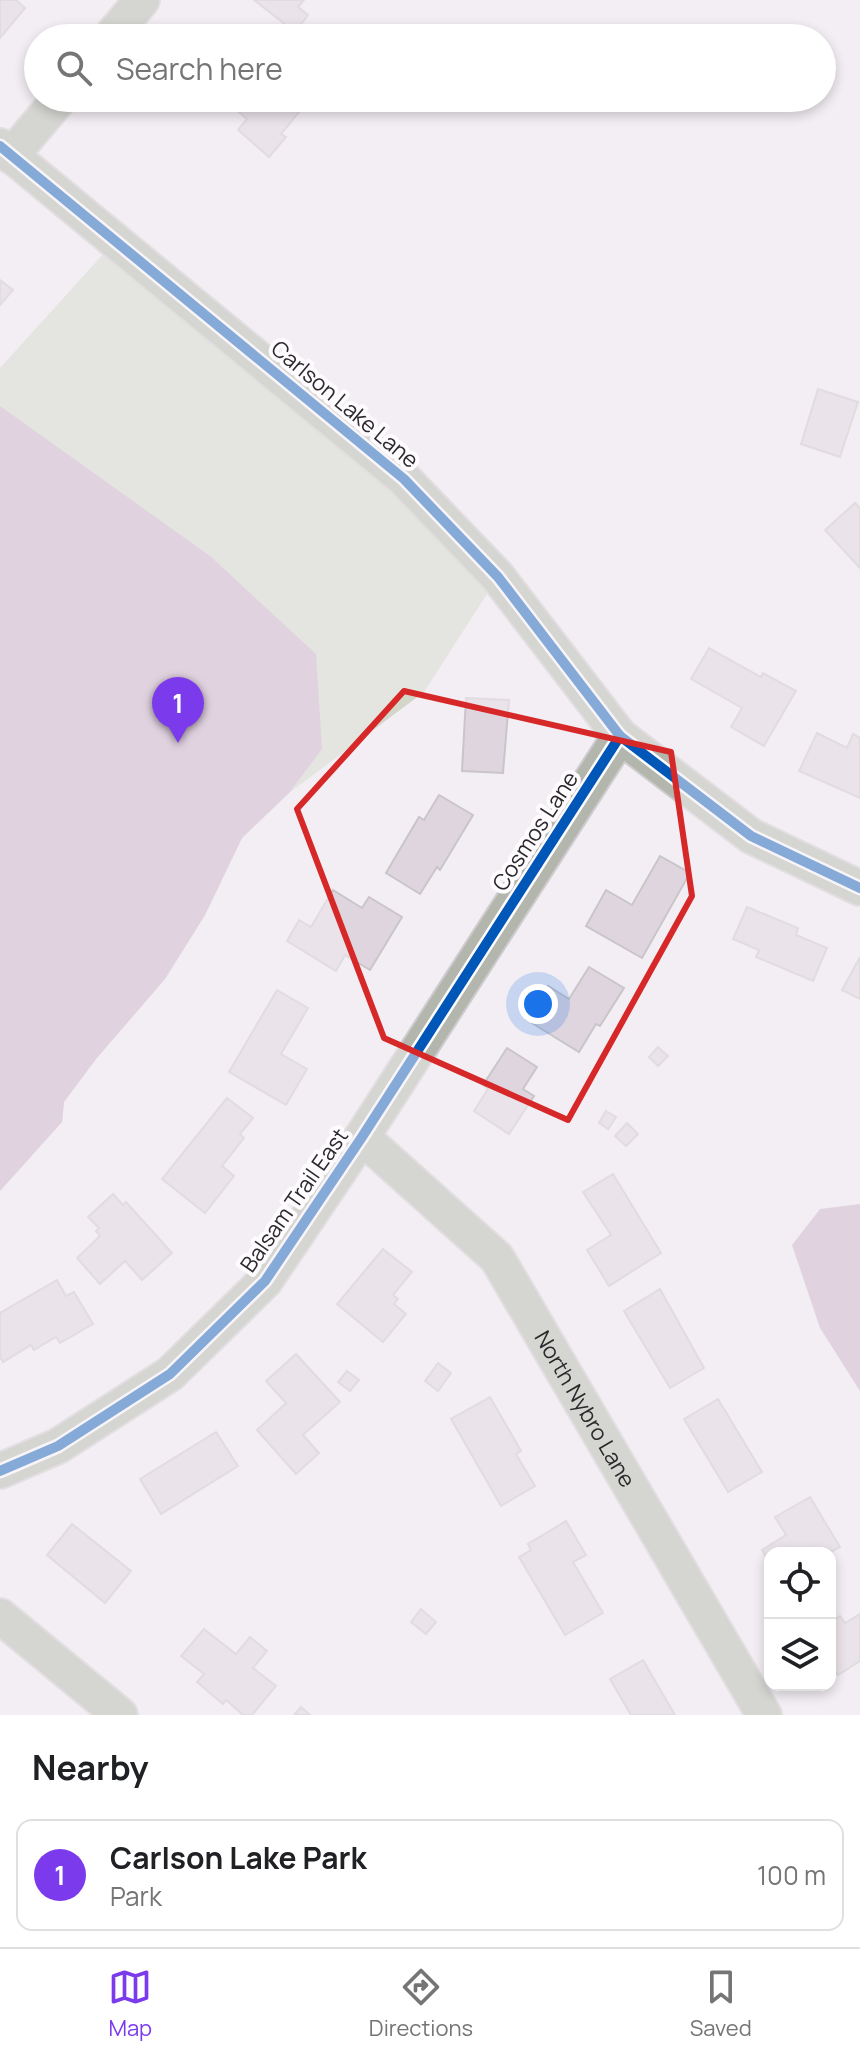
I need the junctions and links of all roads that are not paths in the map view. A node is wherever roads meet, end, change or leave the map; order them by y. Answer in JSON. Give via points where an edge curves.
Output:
{"nodes":[{"id":1,"x":142,"y":0,"type":"edge"},
{"id":2,"x":122,"y":24,"type":"edge"},
{"id":3,"x":46,"y":112,"type":"edge"},
{"id":4,"x":6,"y":151,"type":"edge"},
{"id":5,"x":620,"y":736,"type":"junction"},
{"id":6,"x":860,"y":888,"type":"edge"},
{"id":7,"x":484,"y":948,"type":"joint"},
{"id":8,"x":362,"y":1137,"type":"junction"},
{"id":9,"x":0,"y":1471,"type":"edge"},
{"id":10,"x":0,"y":1616,"type":"edge"},
{"id":11,"x":120,"y":1715,"type":"edge"},
{"id":12,"x":764,"y":1715,"type":"edge"}],
"edges":[{"from":1,"to":2,"type":"street"},
{"from":3,"to":4,"type":"street"},
{"from":4,"to":5,"type":"street","name":"Carlson Lake Lane","via":[[404,479],[498,577]]},
{"from":5,"to":6,"type":"street","name":"Carlson Lake Lane","via":[[751,836]]},
{"from":5,"to":7,"type":"street","name":"Cosmos Lane"},
{"from":7,"to":8,"type":"street","name":"Balsam Trail East"},
{"from":8,"to":9,"type":"street","name":"Balsam Trail East","via":[[265,1281],[170,1374],[58,1446]]},
{"from":8,"to":12,"type":"street","name":"North Nybro Lane","via":[[497,1258]]},
{"from":10,"to":11,"type":"street"}]}
